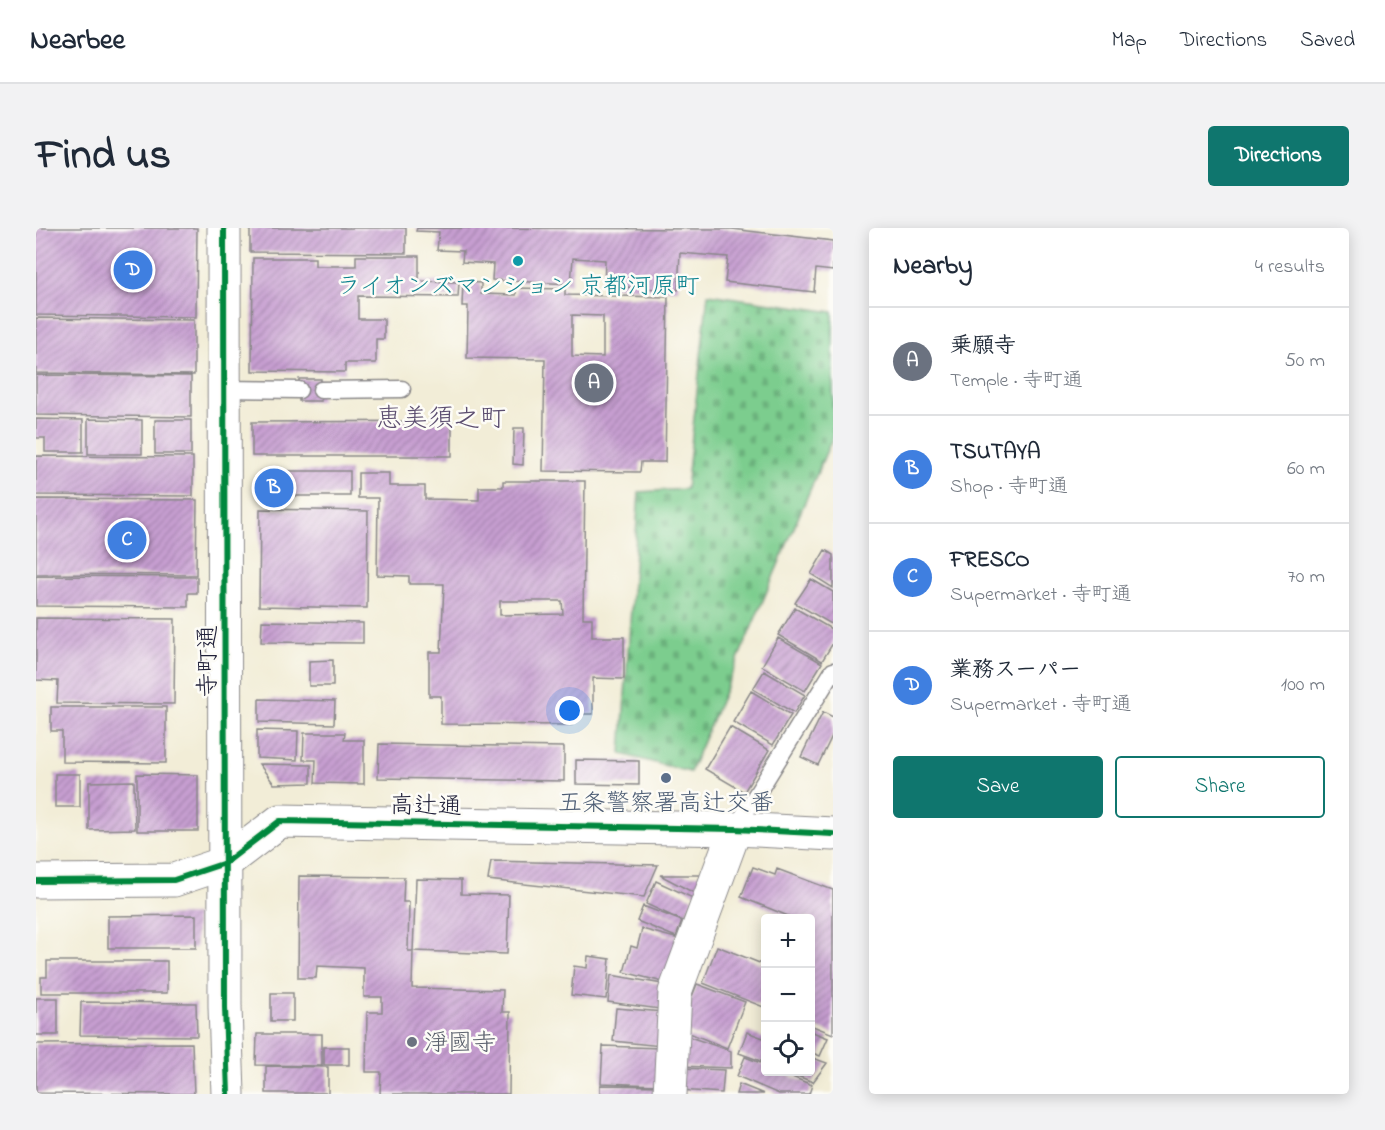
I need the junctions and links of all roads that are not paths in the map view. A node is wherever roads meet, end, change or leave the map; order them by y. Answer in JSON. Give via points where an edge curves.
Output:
{"nodes":[{"id":1,"x":224,"y":228,"type":"edge"},
{"id":2,"x":224,"y":389,"type":"junction"},
{"id":3,"x":402,"y":389,"type":"dead end"},
{"id":4,"x":300,"y":390,"type":"dead end"},
{"id":5,"x":321,"y":390,"type":"dead end"},
{"id":6,"x":833,"y":671,"type":"edge"},
{"id":7,"x":735,"y":829,"type":"junction"},
{"id":8,"x":833,"y":834,"type":"edge"},
{"id":9,"x":225,"y":863,"type":"junction"},
{"id":10,"x":36,"y":880,"type":"edge"},
{"id":11,"x":228,"y":1094,"type":"edge"},
{"id":12,"x":670,"y":1094,"type":"edge"}],
"edges":[{"from":1,"to":2,"type":"street","name":"寺町通"},
{"from":2,"to":4,"type":"lane"},
{"from":2,"to":9,"type":"street","name":"寺町通"},
{"from":3,"to":5,"type":"lane"},
{"from":6,"to":7,"type":"lane"},
{"from":7,"to":8,"type":"street","name":"高辻通"},
{"from":7,"to":9,"type":"street","name":"高辻通","via":[[280,821]]},
{"from":7,"to":12,"type":"street","via":[[675,992]]},
{"from":9,"to":10,"type":"street","name":"高辻通","via":[[174,880]]},
{"from":9,"to":11,"type":"street","name":"寺町通"}]}
